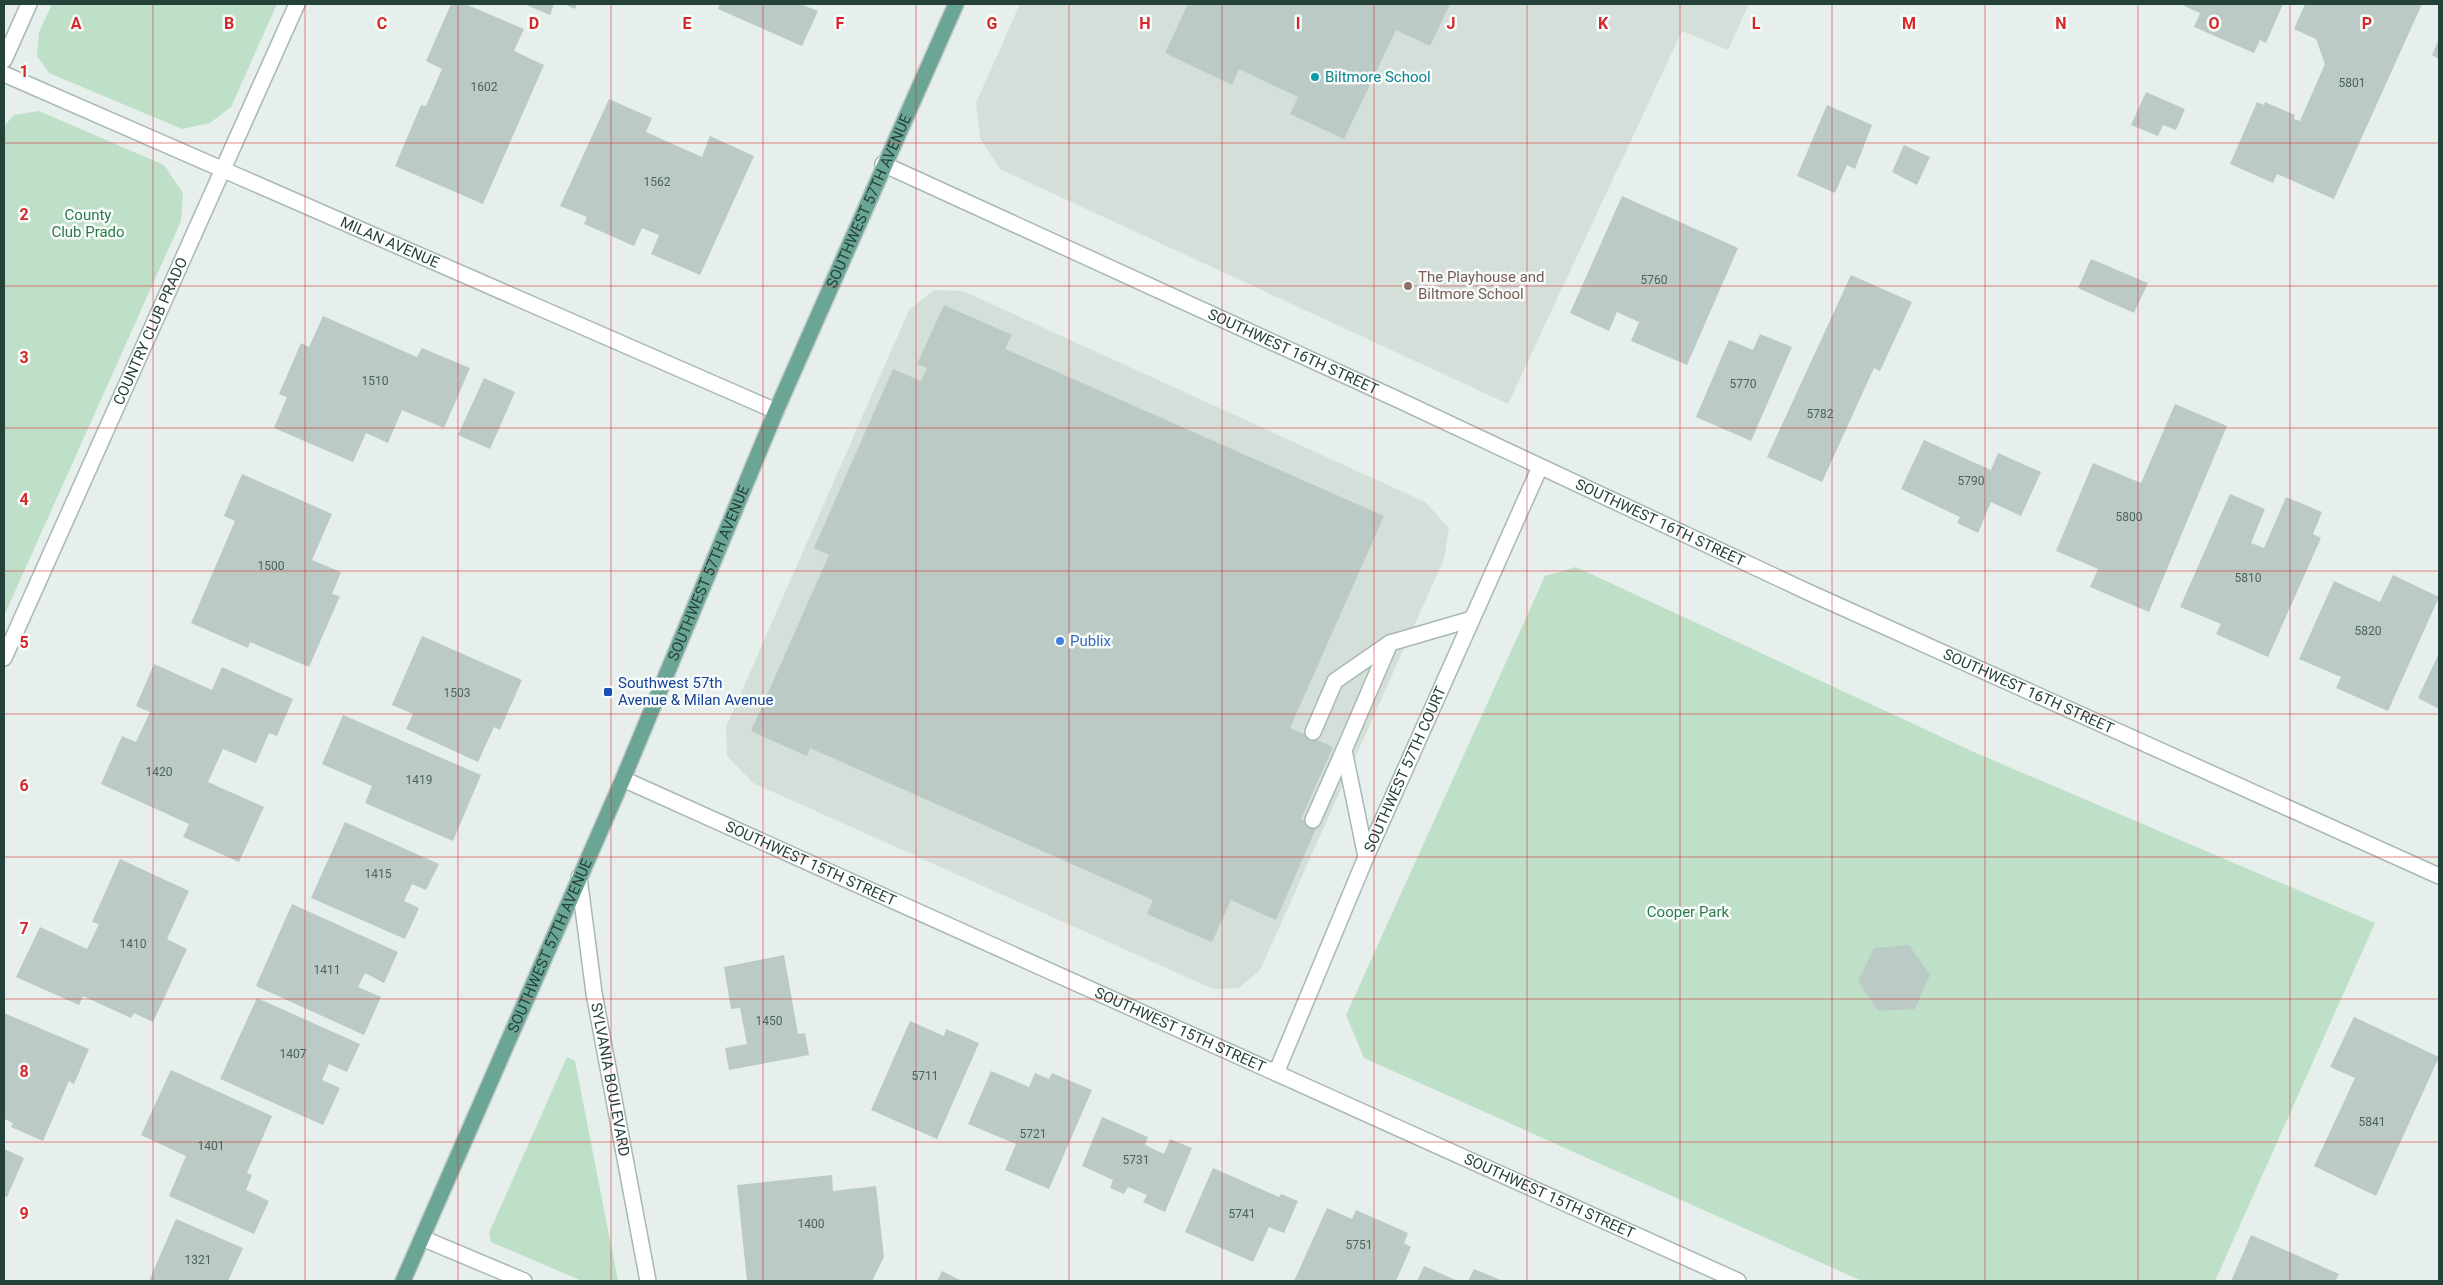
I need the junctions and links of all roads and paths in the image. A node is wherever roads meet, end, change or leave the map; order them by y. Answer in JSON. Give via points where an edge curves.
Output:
{"nodes":[{"id":1,"x":29,"y":4,"type":"edge"},
{"id":2,"x":297,"y":4,"type":"edge"},
{"id":3,"x":956,"y":4,"type":"edge"},
{"id":4,"x":4,"y":60,"type":"edge"},
{"id":5,"x":4,"y":74,"type":"edge"},
{"id":6,"x":884,"y":164,"type":"junction"},
{"id":7,"x":222,"y":170,"type":"junction"},
{"id":8,"x":776,"y":411,"type":"junction"},
{"id":9,"x":1540,"y":467,"type":"junction"},
{"id":10,"x":1472,"y":619,"type":"junction"},
{"id":11,"x":1390,"y":643,"type":"junction"},
{"id":12,"x":4,"y":658,"type":"edge"},
{"id":13,"x":1313,"y":732,"type":"dead end"},
{"id":14,"x":1344,"y":750,"type":"junction"},
{"id":15,"x":623,"y":779,"type":"junction"},
{"id":16,"x":1313,"y":820,"type":"dead end"},
{"id":17,"x":1366,"y":857,"type":"junction"},
{"id":18,"x":2439,"y":876,"type":"edge"},
{"id":19,"x":579,"y":877,"type":"junction"},
{"id":20,"x":1276,"y":1073,"type":"junction"},
{"id":21,"x":422,"y":1238,"type":"junction"},
{"id":22,"x":403,"y":1281,"type":"edge"},
{"id":23,"x":524,"y":1281,"type":"edge"},
{"id":24,"x":648,"y":1281,"type":"edge"},
{"id":25,"x":1738,"y":1281,"type":"edge"}],
"edges":[{"from":1,"to":4,"type":"street"},
{"from":2,"to":7,"type":"street","name":"COUNTRY CLUB PRADO"},
{"from":3,"to":6,"type":"main road","name":"SOUTHWEST 57TH AVENUE"},
{"from":5,"to":7,"type":"street","name":"MILAN AVENUE"},
{"from":6,"to":8,"type":"main road","name":"SOUTHWEST 57TH AVENUE"},
{"from":6,"to":9,"type":"street","name":"SOUTHWEST 16TH STREET"},
{"from":7,"to":8,"type":"street","name":"MILAN AVENUE"},
{"from":7,"to":12,"type":"street","name":"COUNTRY CLUB PRADO"},
{"from":8,"to":15,"type":"main road","name":"SOUTHWEST 57TH AVENUE"},
{"from":9,"to":10,"type":"street","name":"SOUTHWEST 57TH COURT"},
{"from":9,"to":18,"type":"street","name":"SOUTHWEST 16TH STREET","via":[[1817,596]]},
{"from":10,"to":11,"type":"street"},
{"from":10,"to":17,"type":"street","name":"SOUTHWEST 57TH COURT"},
{"from":11,"to":13,"type":"street","via":[[1336,681]]},
{"from":11,"to":14,"type":"street"},
{"from":14,"to":16,"type":"street"},
{"from":14,"to":17,"type":"street"},
{"from":15,"to":19,"type":"main road","name":"SOUTHWEST 57TH AVENUE"},
{"from":15,"to":20,"type":"street","name":"SOUTHWEST 15TH STREET"},
{"from":17,"to":20,"type":"street","name":"SOUTHWEST 57TH COURT"},
{"from":19,"to":21,"type":"main road","name":"SOUTHWEST 57TH AVENUE"},
{"from":19,"to":24,"type":"street","name":"SYLVANIA BOULEVARD","via":[[594,993]]},
{"from":20,"to":25,"type":"street","name":"SOUTHWEST 15TH STREET"},
{"from":21,"to":22,"type":"main road","name":"SOUTHWEST 57TH AVENUE"},
{"from":21,"to":23,"type":"street"}]}
